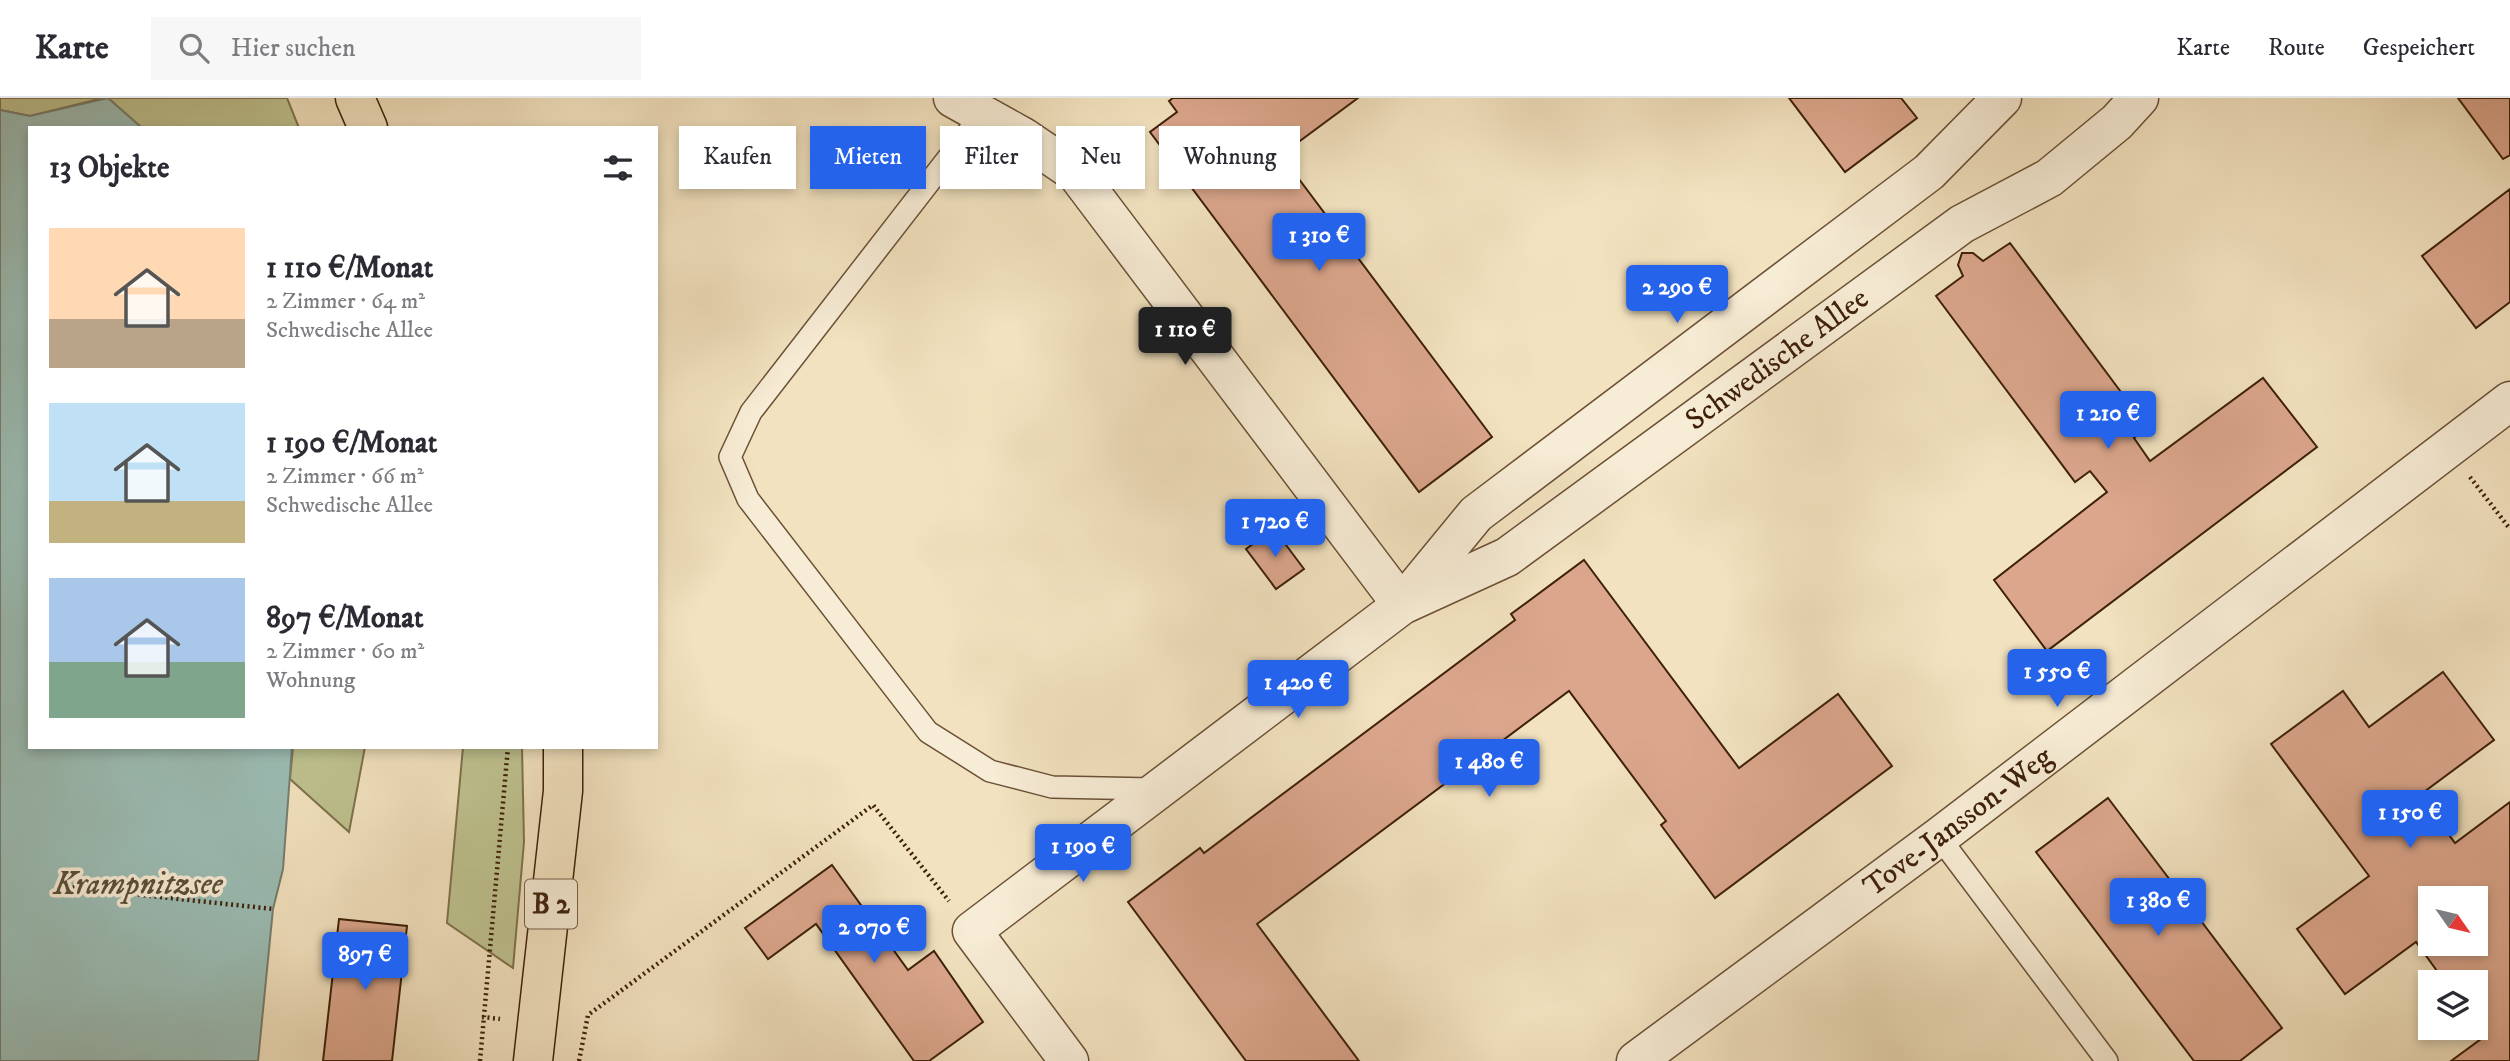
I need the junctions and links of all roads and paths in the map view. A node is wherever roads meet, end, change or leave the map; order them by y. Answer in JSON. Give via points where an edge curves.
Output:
{"nodes":[{"id":1,"x":355,"y":98,"type":"edge"},
{"id":2,"x":2002,"y":98,"type":"edge"},
{"id":3,"x":2139,"y":98,"type":"edge"},
{"id":4,"x":976,"y":103,"type":"edge"},
{"id":5,"x":368,"y":126,"type":"edge"},
{"id":6,"x":2510,"y":401,"type":"edge"},
{"id":7,"x":2449,"y":448,"type":"junction"},
{"id":8,"x":2510,"y":529,"type":"edge"},
{"id":9,"x":1402,"y":605,"type":"junction"},
{"id":10,"x":508,"y":749,"type":"edge"},
{"id":11,"x":563,"y":749,"type":"edge"},
{"id":12,"x":1158,"y":789,"type":"junction"},
{"id":13,"x":1939,"y":837,"type":"junction"},
{"id":14,"x":67,"y":887,"type":"dead end"},
{"id":15,"x":274,"y":909,"type":"dead end"},
{"id":16,"x":972,"y":931,"type":"junction"},
{"id":17,"x":480,"y":1061,"type":"edge"},
{"id":18,"x":533,"y":1061,"type":"edge"},
{"id":19,"x":579,"y":1061,"type":"edge"},
{"id":20,"x":1069,"y":1061,"type":"edge"},
{"id":21,"x":1636,"y":1061,"type":"edge"},
{"id":22,"x":2107,"y":1061,"type":"edge"}],
"edges":[{"from":1,"to":5,"type":"main road"},
{"from":2,"to":9,"type":"street","name":"Schwedische Allee","via":[[1929,172],[1476,514]]},
{"from":3,"to":9,"type":"street","name":"Schwedische Allee","via":[[2049,178],[1962,224],[1507,557]]},
{"from":4,"to":9,"type":"street","via":[[1076,173]]},
{"from":4,"to":12,"type":"lane","via":[[751,412],[730,457],[748,499],[928,732],[990,771],[1052,787]]},
{"from":6,"to":7,"type":"street","name":"Tove-Jansson-Weg"},
{"from":7,"to":8,"type":"path"},
{"from":7,"to":13,"type":"street","name":"Tove-Jansson-Weg"},
{"from":9,"to":12,"type":"street","name":"Schwedische Allee"},
{"from":10,"to":17,"type":"path"},
{"from":11,"to":18,"type":"main road","number":"B 2","via":[[563,791]]},
{"from":12,"to":16,"type":"street","name":"Schwedische Allee"},
{"from":13,"to":21,"type":"street","name":"Tove-Jansson-Weg"},
{"from":13,"to":22,"type":"lane"},
{"from":14,"to":15,"type":"path"},
{"from":16,"to":19,"type":"path","via":[[873,805],[588,1016]]},
{"from":16,"to":20,"type":"street"}]}
